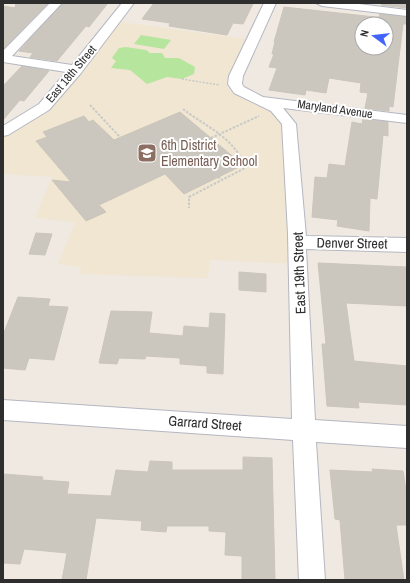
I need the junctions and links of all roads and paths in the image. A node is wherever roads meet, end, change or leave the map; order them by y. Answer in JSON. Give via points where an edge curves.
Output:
{"nodes":[{"id":1,"x":56,"y":3,"type":"edge"},
{"id":2,"x":128,"y":3,"type":"edge"},
{"id":3,"x":270,"y":3,"type":"edge"},
{"id":4,"x":322,"y":3,"type":"edge"},
{"id":5,"x":342,"y":4,"type":"edge"},
{"id":6,"x":407,"y":13,"type":"edge"},
{"id":7,"x":3,"y":58,"type":"edge"},
{"id":8,"x":76,"y":70,"type":"junction"},
{"id":9,"x":182,"y":79,"type":"dead end"},
{"id":10,"x":220,"y":85,"type":"dead end"},
{"id":11,"x":90,"y":105,"type":"dead end"},
{"id":12,"x":264,"y":108,"type":"junction"},
{"id":13,"x":183,"y":109,"type":"dead end"},
{"id":14,"x":407,"y":119,"type":"edge"},
{"id":15,"x":3,"y":132,"type":"edge"},
{"id":16,"x":221,"y":134,"type":"junction"},
{"id":17,"x":211,"y":138,"type":"dead end"},
{"id":18,"x":130,"y":148,"type":"dead end"},
{"id":19,"x":218,"y":177,"type":"dead end"},
{"id":20,"x":222,"y":180,"type":"junction"},
{"id":21,"x":189,"y":208,"type":"dead end"},
{"id":22,"x":297,"y":242,"type":"junction"},
{"id":23,"x":407,"y":245,"type":"edge"},
{"id":24,"x":3,"y":410,"type":"edge"},
{"id":25,"x":305,"y":429,"type":"junction"},
{"id":26,"x":407,"y":437,"type":"edge"},
{"id":27,"x":312,"y":580,"type":"edge"}],
"edges":[{"from":1,"to":7,"type":"street"},
{"from":2,"to":8,"type":"street","name":"East 18th Street"},
{"from":3,"to":12,"type":"street","name":"East 19th Street","via":[[236,76],[235,84],[239,90]]},
{"from":4,"to":5,"type":"street"},
{"from":5,"to":6,"type":"street"},
{"from":7,"to":8,"type":"street"},
{"from":8,"to":15,"type":"street","name":"East 18th Street","via":[[44,107]]},
{"from":9,"to":10,"type":"path"},
{"from":11,"to":18,"type":"path"},
{"from":12,"to":14,"type":"street","name":"Maryland Avenue"},
{"from":12,"to":16,"type":"path","via":[[260,116]]},
{"from":12,"to":22,"type":"street","name":"East 19th Street","via":[[276,108],[289,124]]},
{"from":13,"to":16,"type":"path"},
{"from":16,"to":17,"type":"path"},
{"from":16,"to":20,"type":"path","via":[[243,157],[245,168]]},
{"from":19,"to":20,"type":"path"},
{"from":20,"to":21,"type":"path","via":[[189,197]]},
{"from":22,"to":23,"type":"street","name":"Denver Street"},
{"from":22,"to":25,"type":"street","name":"East 19th Street"},
{"from":24,"to":25,"type":"street","name":"Garrard Street"},
{"from":25,"to":26,"type":"street","name":"Garrard Street"},
{"from":25,"to":27,"type":"street","name":"East 19th Street"}]}
